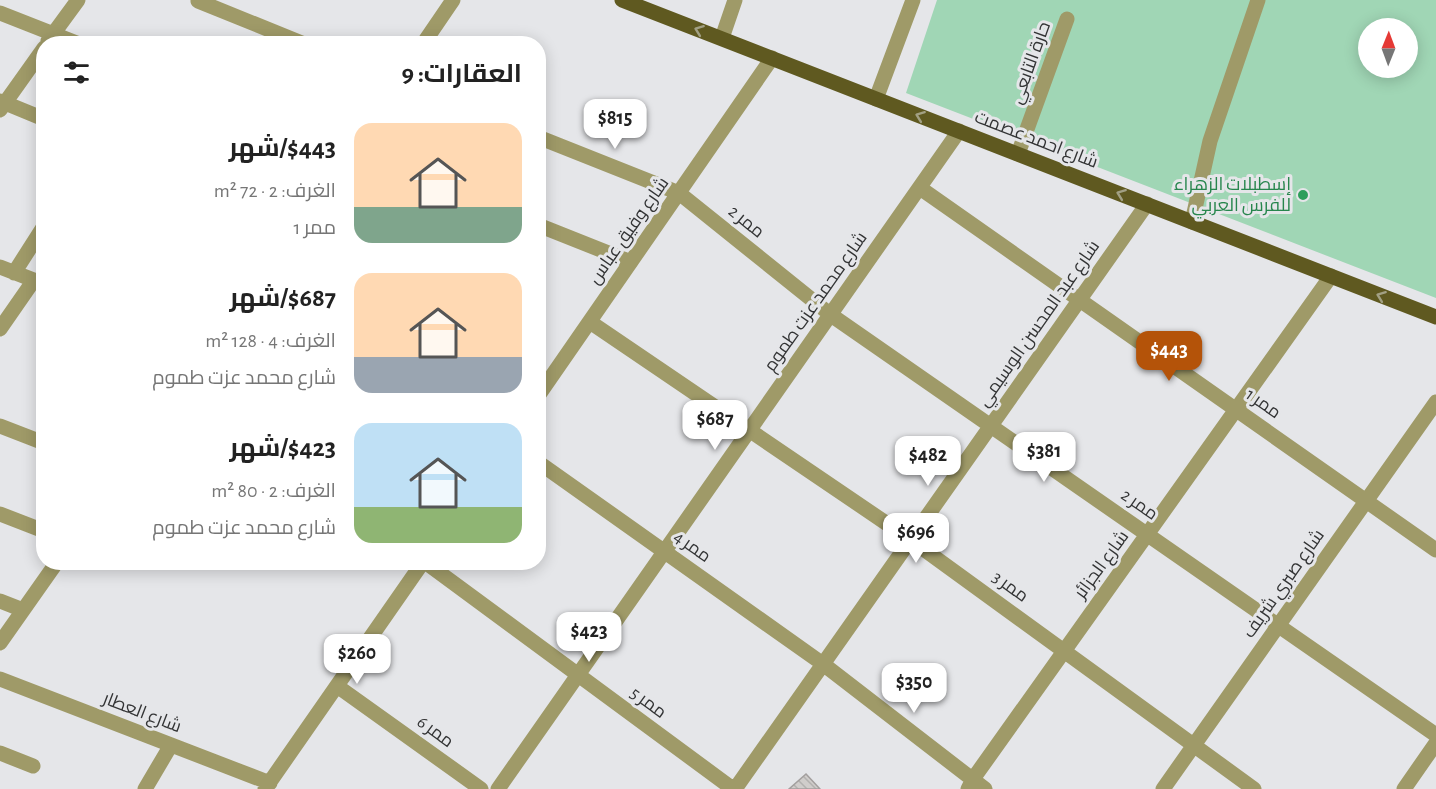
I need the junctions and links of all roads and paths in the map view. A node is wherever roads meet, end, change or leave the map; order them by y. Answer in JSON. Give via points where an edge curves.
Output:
{"nodes":[{"id":1,"x":78,"y":0,"type":"edge"},
{"id":2,"x":453,"y":0,"type":"edge"},
{"id":3,"x":622,"y":0,"type":"edge"},
{"id":4,"x":735,"y":0,"type":"edge"},
{"id":5,"x":913,"y":0,"type":"edge"},
{"id":6,"x":1258,"y":0,"type":"edge"},
{"id":7,"x":198,"y":2,"type":"edge"},
{"id":8,"x":0,"y":13,"type":"edge"},
{"id":9,"x":1067,"y":19,"type":"dead end"},
{"id":10,"x":46,"y":36,"type":"edge"},
{"id":11,"x":51,"y":36,"type":"edge"},
{"id":12,"x":284,"y":36,"type":"edge"},
{"id":13,"x":428,"y":36,"type":"edge"},
{"id":14,"x":722,"y":38,"type":"junction"},
{"id":15,"x":772,"y":58,"type":"junction"},
{"id":16,"x":36,"y":59,"type":"edge"},
{"id":17,"x":876,"y":99,"type":"junction"},
{"id":18,"x":2,"y":105,"type":"edge"},
{"id":19,"x":36,"y":116,"type":"edge"},
{"id":20,"x":959,"y":131,"type":"junction"},
{"id":21,"x":546,"y":140,"type":"edge"},
{"id":22,"x":1018,"y":154,"type":"junction"},
{"id":23,"x":920,"y":188,"type":"junction"},
{"id":24,"x":679,"y":193,"type":"junction"},
{"id":25,"x":1147,"y":204,"type":"junction"},
{"id":26,"x":1192,"y":222,"type":"junction"},
{"id":27,"x":546,"y":228,"type":"edge"},
{"id":28,"x":36,"y":235,"type":"edge"},
{"id":29,"x":631,"y":262,"type":"junction"},
{"id":30,"x":5,"y":271,"type":"edge"},
{"id":31,"x":1331,"y":276,"type":"junction"},
{"id":32,"x":36,"y":281,"type":"edge"},
{"id":33,"x":36,"y":284,"type":"edge"},
{"id":34,"x":1080,"y":300,"type":"junction"},
{"id":35,"x":831,"y":315,"type":"junction"},
{"id":36,"x":1436,"y":317,"type":"edge"},
{"id":37,"x":590,"y":322,"type":"junction"},
{"id":38,"x":0,"y":329,"type":"edge"},
{"id":39,"x":546,"y":385,"type":"edge"},
{"id":40,"x":1436,"y":402,"type":"edge"},
{"id":41,"x":1237,"y":410,"type":"junction"},
{"id":42,"x":0,"y":426,"type":"edge"},
{"id":43,"x":991,"y":426,"type":"junction"},
{"id":44,"x":750,"y":430,"type":"junction"},
{"id":45,"x":36,"y":440,"type":"edge"},
{"id":46,"x":546,"y":468,"type":"edge"},
{"id":47,"x":1366,"y":501,"type":"junction"},
{"id":48,"x":0,"y":514,"type":"edge"},
{"id":49,"x":36,"y":528,"type":"edge"},
{"id":50,"x":1147,"y":535,"type":"junction"},
{"id":51,"x":911,"y":540,"type":"junction"},
{"id":52,"x":1436,"y":549,"type":"edge"},
{"id":53,"x":665,"y":552,"type":"junction"},
{"id":54,"x":51,"y":570,"type":"edge"},
{"id":55,"x":418,"y":570,"type":"edge"},
{"id":56,"x":435,"y":570,"type":"edge"},
{"id":57,"x":0,"y":601,"type":"edge"},
{"id":58,"x":23,"y":610,"type":"junction"},
{"id":59,"x":1278,"y":626,"type":"junction"},
{"id":60,"x":0,"y":643,"type":"edge"},
{"id":61,"x":1064,"y":651,"type":"junction"},
{"id":62,"x":823,"y":664,"type":"junction"},
{"id":63,"x":578,"y":675,"type":"junction"},
{"id":64,"x":0,"y":679,"type":"edge"},
{"id":65,"x":337,"y":686,"type":"junction"},
{"id":66,"x":1436,"y":735,"type":"edge"},
{"id":67,"x":1436,"y":743,"type":"edge"},
{"id":68,"x":171,"y":745,"type":"junction"},
{"id":69,"x":1194,"y":745,"type":"junction"},
{"id":70,"x":0,"y":753,"type":"edge"},
{"id":71,"x":33,"y":766,"type":"dead end"},
{"id":72,"x":970,"y":784,"type":"edge"},
{"id":73,"x":267,"y":786,"type":"edge"},
{"id":74,"x":145,"y":789,"type":"edge"},
{"id":75,"x":481,"y":789,"type":"edge"},
{"id":76,"x":498,"y":789,"type":"edge"},
{"id":77,"x":734,"y":789,"type":"edge"},
{"id":78,"x":985,"y":789,"type":"edge"},
{"id":79,"x":1163,"y":789,"type":"edge"},
{"id":80,"x":1254,"y":789,"type":"edge"},
{"id":81,"x":1404,"y":789,"type":"edge"}],
"edges":[{"from":1,"to":11,"type":"street"},
{"from":2,"to":13,"type":"street"},
{"from":14,"to":3,"type":"main road","name":"شارع احمد عصمت","one_way":true},
{"from":4,"to":14,"type":"street"},
{"from":5,"to":17,"type":"street"},
{"from":6,"to":26,"type":"street","via":[[1210,141]]},
{"from":7,"to":12,"type":"street"},
{"from":8,"to":10,"type":"street"},
{"from":9,"to":22,"type":"street","name":"حارة التابعي"},
{"from":14,"to":15,"type":"main road","name":"شارع احمد عصمت"},
{"from":15,"to":17,"type":"main road","name":"شارع احمد عصمت"},
{"from":15,"to":24,"type":"street","name":"شارع وفيق عباس"},
{"from":16,"to":18,"type":"street"},
{"from":20,"to":17,"type":"main road","name":"شارع احمد عصمت","one_way":true},
{"from":18,"to":19,"type":"street"},
{"from":20,"to":22,"type":"main road","name":"شارع احمد عصمت"},
{"from":20,"to":23,"type":"street","name":"شارع محمد عزت طموم"},
{"from":21,"to":24,"type":"street","name":"ممر 2"},
{"from":25,"to":22,"type":"main road","name":"شارع احمد عصمت","one_way":true},
{"from":23,"to":34,"type":"street","name":"ممر 1"},
{"from":23,"to":35,"type":"street","name":"شارع محمد عزت طموم"},
{"from":24,"to":29,"type":"street","name":"شارع وفيق عباس"},
{"from":24,"to":35,"type":"street","name":"ممر 2"},
{"from":25,"to":26,"type":"main road","name":"شارع احمد عصمت"},
{"from":25,"to":34,"type":"street","name":"شارع عبد المحسن الوسيمي"},
{"from":26,"to":31,"type":"main road","name":"شارع احمد عصمت"},
{"from":27,"to":29,"type":"street"},
{"from":28,"to":30,"type":"street"},
{"from":29,"to":37,"type":"street","name":"شارع وفيق عباس"},
{"from":30,"to":32,"type":"street"},
{"from":36,"to":31,"type":"main road","name":"شارع احمد عصمت","one_way":true},
{"from":31,"to":41,"type":"street","name":"شارع الجزائر"},
{"from":33,"to":38,"type":"street"},
{"from":34,"to":41,"type":"street","name":"ممر 1"},
{"from":34,"to":43,"type":"street","name":"شارع عبد المحسن الوسيمي"},
{"from":35,"to":43,"type":"street","name":"ممر 2"},
{"from":35,"to":44,"type":"street","name":"شارع محمد عزت طموم"},
{"from":37,"to":39,"type":"street","name":"شارع وفيق عباس"},
{"from":37,"to":44,"type":"street","name":"ممر 3"},
{"from":40,"to":47,"type":"street","name":"شارع صبري شريف"},
{"from":41,"to":47,"type":"street","name":"ممر 1"},
{"from":41,"to":50,"type":"street","name":"شارع الجزائر"},
{"from":42,"to":45,"type":"street"},
{"from":43,"to":50,"type":"street","name":"ممر 2"},
{"from":43,"to":51,"type":"street","name":"شارع عبد المحسن الوسيمي"},
{"from":44,"to":51,"type":"street","name":"ممر 3"},
{"from":44,"to":53,"type":"street","name":"شارع محمد عزت طموم"},
{"from":46,"to":53,"type":"street","name":"ممر 4"},
{"from":47,"to":52,"type":"street","name":"ممر 1"},
{"from":47,"to":59,"type":"street","name":"شارع صبري شريف"},
{"from":48,"to":49,"type":"street"},
{"from":50,"to":59,"type":"street","name":"ممر 2"},
{"from":50,"to":61,"type":"street","name":"شارع الجزائر"},
{"from":51,"to":61,"type":"street","name":"ممر 3"},
{"from":51,"to":62,"type":"street","name":"شارع عبد المحسن الوسيمي"},
{"from":53,"to":62,"type":"street","name":"ممر 4"},
{"from":53,"to":63,"type":"street","name":"شارع محمد عزت طموم"},
{"from":54,"to":58,"type":"street"},
{"from":55,"to":65,"type":"street"},
{"from":56,"to":63,"type":"street","name":"ممر 5"},
{"from":57,"to":58,"type":"street"},
{"from":58,"to":60,"type":"street"},
{"from":59,"to":66,"type":"street","name":"ممر 2"},
{"from":59,"to":69,"type":"street","name":"شارع صبري شريف"},
{"from":61,"to":69,"type":"street","name":"ممر 3"},
{"from":61,"to":72,"type":"street","name":"شارع الجزائر"},
{"from":62,"to":72,"type":"street","name":"ممر 4"},
{"from":62,"to":77,"type":"street","name":"شارع عبد المحسن الوسيمي"},
{"from":63,"to":76,"type":"street","name":"شارع محمد عزت طموم"},
{"from":63,"to":77,"type":"street","name":"ممر 5"},
{"from":64,"to":68,"type":"street","name":"شارع العطار"},
{"from":65,"to":73,"type":"street"},
{"from":65,"to":75,"type":"street","name":"ممر 6"},
{"from":67,"to":81,"type":"street"},
{"from":68,"to":73,"type":"street","name":"شارع العطار"},
{"from":68,"to":74,"type":"street"},
{"from":69,"to":79,"type":"street","name":"شارع صبري شريف"},
{"from":69,"to":80,"type":"street","name":"ممر 3"},
{"from":70,"to":71,"type":"street"},
{"from":72,"to":78,"type":"street","name":"ممر 4"}]}
